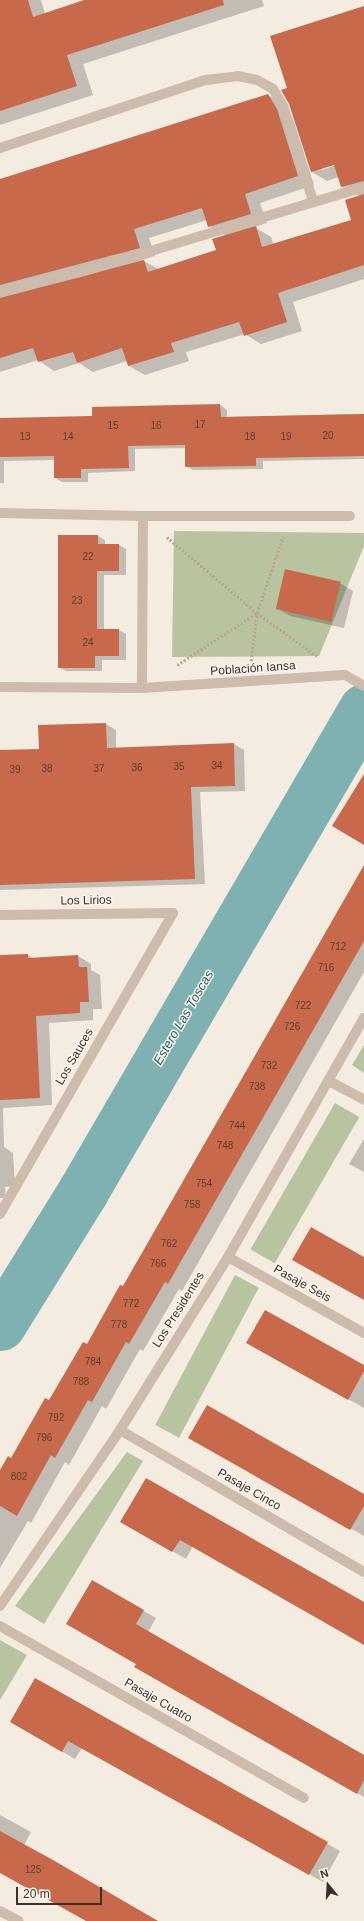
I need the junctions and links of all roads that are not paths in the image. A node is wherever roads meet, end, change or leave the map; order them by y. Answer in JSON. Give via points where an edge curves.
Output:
{"nodes":[{"id":1,"x":0,"y":148,"type":"edge"},
{"id":2,"x":364,"y":187,"type":"edge"},
{"id":3,"x":314,"y":201,"type":"junction"},
{"id":4,"x":0,"y":292,"type":"edge"},
{"id":5,"x":0,"y":513,"type":"edge"},
{"id":6,"x":143,"y":516,"type":"junction"},
{"id":7,"x":350,"y":516,"type":"dead end"},
{"id":8,"x":364,"y":686,"type":"edge"},
{"id":9,"x":0,"y":687,"type":"edge"},
{"id":10,"x":142,"y":688,"type":"junction"},
{"id":11,"x":173,"y":913,"type":"joint"},
{"id":12,"x":0,"y":915,"type":"edge"},
{"id":13,"x":364,"y":1018,"type":"edge"},
{"id":14,"x":329,"y":1081,"type":"junction"},
{"id":15,"x":364,"y":1100,"type":"edge"},
{"id":16,"x":0,"y":1214,"type":"edge"},
{"id":17,"x":228,"y":1257,"type":"junction"},
{"id":18,"x":364,"y":1333,"type":"edge"},
{"id":19,"x":120,"y":1430,"type":"junction"},
{"id":20,"x":364,"y":1572,"type":"edge"},
{"id":21,"x":0,"y":1606,"type":"edge"},
{"id":22,"x":0,"y":1626,"type":"edge"},
{"id":23,"x":304,"y":1798,"type":"dead end"},
{"id":24,"x":0,"y":1911,"type":"edge"},
{"id":25,"x":19,"y":1921,"type":"edge"}],
"edges":[{"from":1,"to":3,"type":"street","via":[[206,80],[238,76],[257,80],[273,89],[282,106]]},
{"from":2,"to":3,"type":"street"},
{"from":3,"to":4,"type":"street","via":[[84,271]]},
{"from":5,"to":6,"type":"street"},
{"from":6,"to":7,"type":"street"},
{"from":6,"to":10,"type":"street"},
{"from":8,"to":10,"type":"street","name":"Población Iansa","via":[[345,675]]},
{"from":9,"to":10,"type":"street","name":"Población Iansa"},
{"from":11,"to":12,"type":"street","name":"Los Lirios"},
{"from":11,"to":16,"type":"street","name":"Los Sauces"},
{"from":13,"to":14,"type":"street","name":"Los Presidentes"},
{"from":14,"to":15,"type":"street"},
{"from":14,"to":17,"type":"street","name":"Los Presidentes"},
{"from":17,"to":18,"type":"street","name":"Pasaje Seis"},
{"from":17,"to":19,"type":"street","name":"Los Presidentes"},
{"from":19,"to":20,"type":"street","name":"Pasaje Cinco"},
{"from":19,"to":21,"type":"street","name":"Los Presidentes"},
{"from":22,"to":23,"type":"street","name":"Pasaje Cuatro"},
{"from":24,"to":25,"type":"street"}]}
